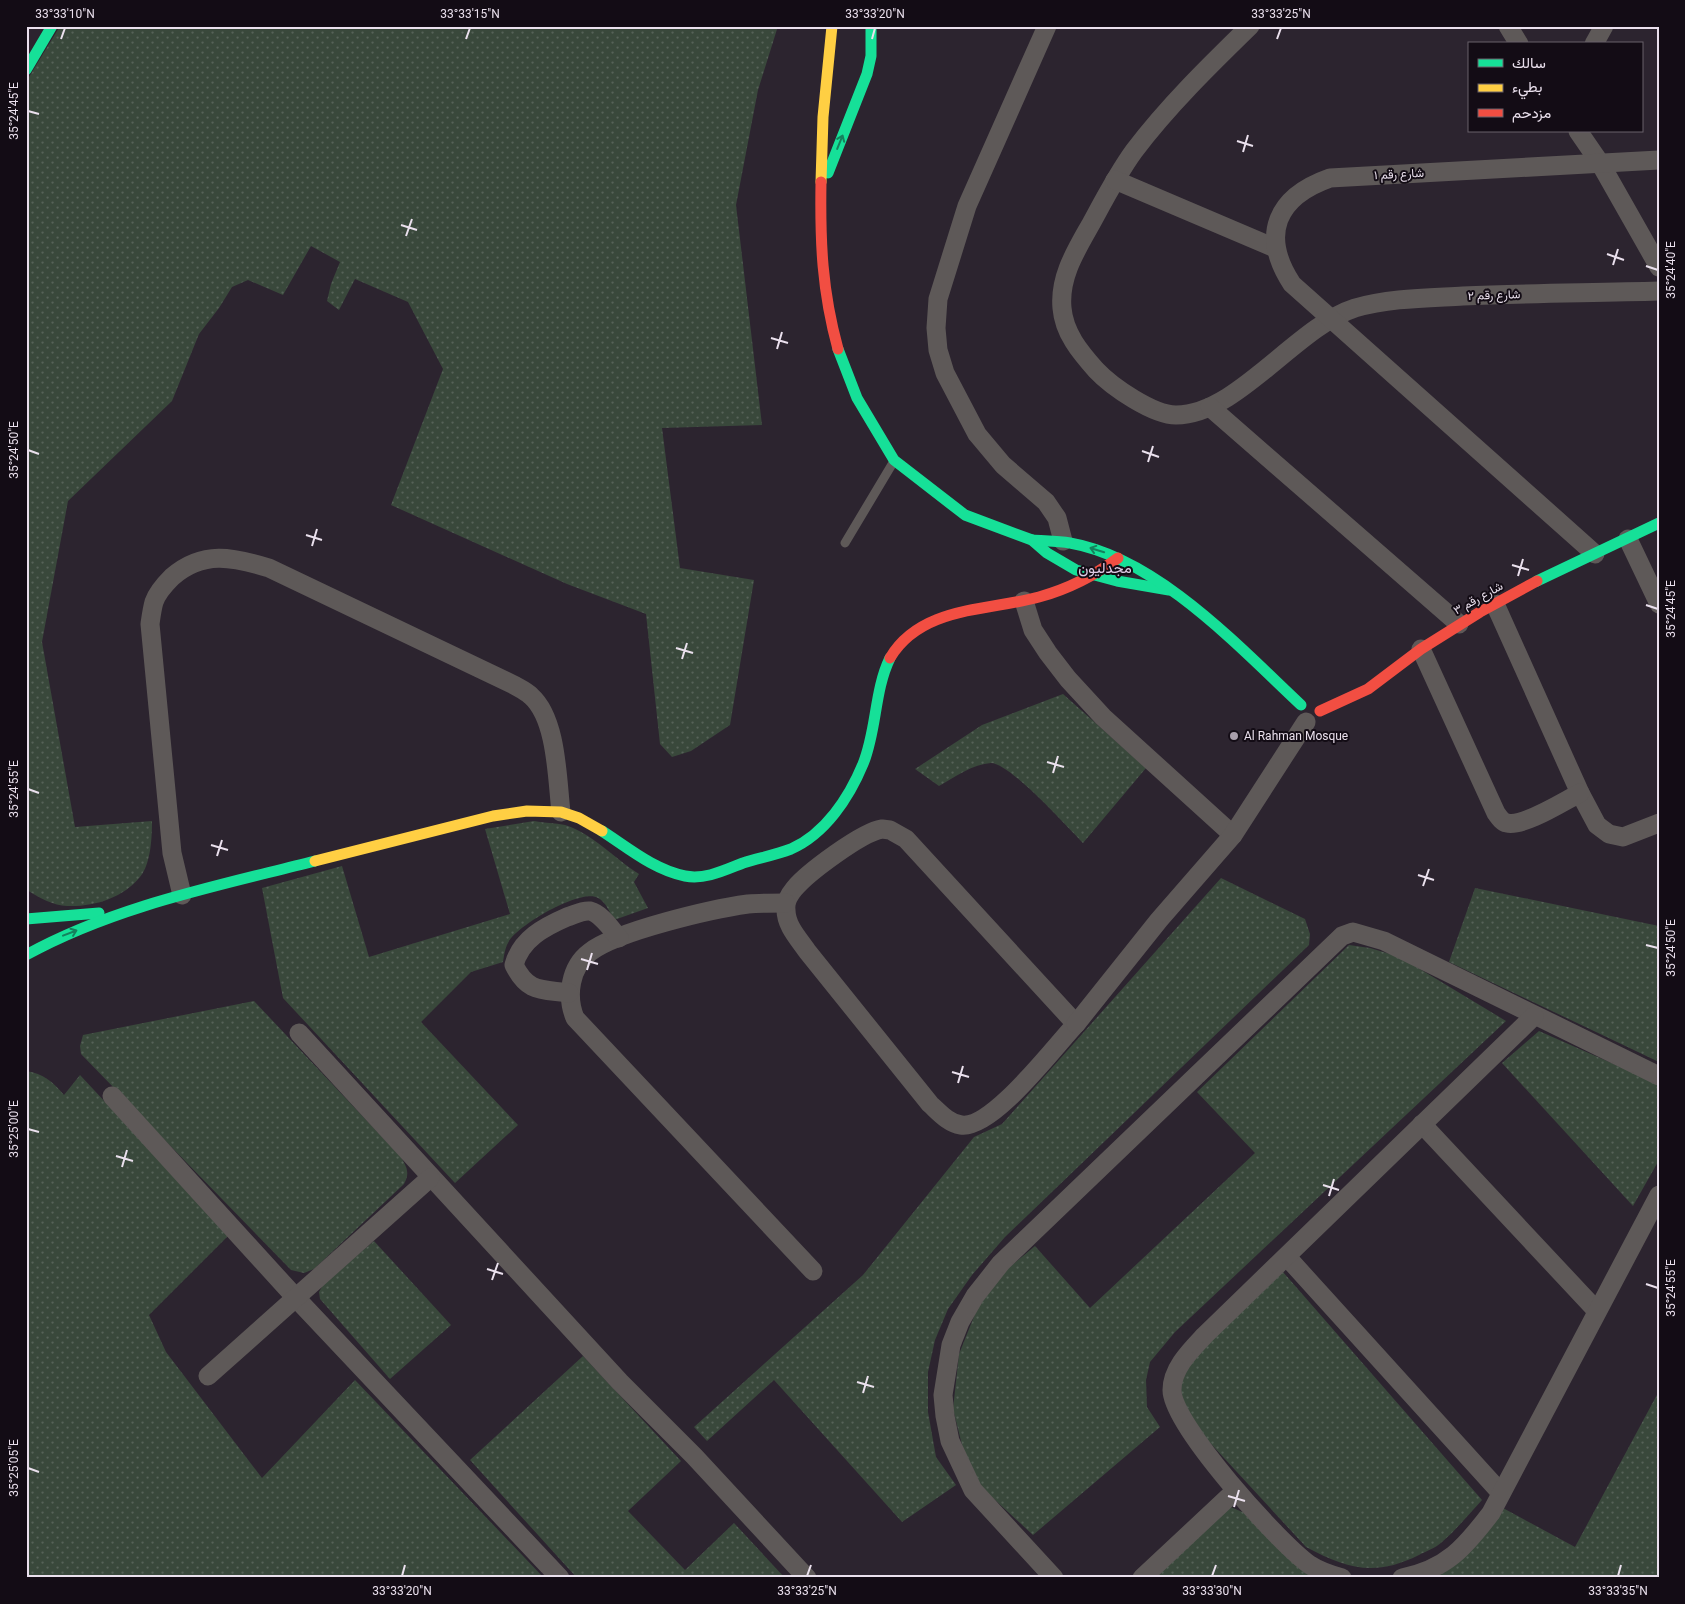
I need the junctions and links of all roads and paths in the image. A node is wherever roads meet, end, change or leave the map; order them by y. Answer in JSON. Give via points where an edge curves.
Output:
{"nodes":[{"id":1,"x":52,"y":26,"type":"edge"},
{"id":2,"x":832,"y":26,"type":"edge"},
{"id":3,"x":871,"y":26,"type":"edge"},
{"id":4,"x":1047,"y":26,"type":"edge"},
{"id":5,"x":1250,"y":26,"type":"edge"},
{"id":6,"x":1508,"y":26,"type":"edge"},
{"id":7,"x":1604,"y":26,"type":"edge"},
{"id":8,"x":1519,"y":42,"type":"edge"},
{"id":9,"x":1595,"y":42,"type":"edge"},
{"id":10,"x":26,"y":70,"type":"edge"},
{"id":11,"x":825,"y":87,"type":"junction"},
{"id":12,"x":851,"y":89,"type":"junction"},
{"id":13,"x":1579,"y":132,"type":"edge"},
{"id":14,"x":1659,"y":160,"type":"edge"},
{"id":15,"x":1600,"y":163,"type":"junction"},
{"id":16,"x":1115,"y":180,"type":"junction"},
{"id":17,"x":822,"y":187,"type":"junction"},
{"id":18,"x":1275,"y":248,"type":"junction"},
{"id":19,"x":1659,"y":267,"type":"edge"},
{"id":20,"x":1659,"y":291,"type":"edge"},
{"id":21,"x":1332,"y":318,"type":"junction"},
{"id":22,"x":1210,"y":407,"type":"junction"},
{"id":23,"x":894,"y":460,"type":"junction"},
{"id":24,"x":1659,"y":523,"type":"edge"},
{"id":25,"x":1628,"y":539,"type":"junction"},
{"id":26,"x":1032,"y":540,"type":"junction"},
{"id":27,"x":1063,"y":541,"type":"junction"},
{"id":28,"x":846,"y":542,"type":"dead end"},
{"id":29,"x":1595,"y":554,"type":"junction"},
{"id":30,"x":1118,"y":558,"type":"junction"},
{"id":31,"x":1096,"y":575,"type":"junction"},
{"id":32,"x":1169,"y":590,"type":"junction"},
{"id":33,"x":1024,"y":601,"type":"junction"},
{"id":34,"x":1495,"y":604,"type":"junction"},
{"id":35,"x":1659,"y":604,"type":"edge"},
{"id":36,"x":1459,"y":624,"type":"junction"},
{"id":37,"x":1421,"y":649,"type":"junction"},
{"id":38,"x":1311,"y":708,"type":"junction"},
{"id":39,"x":1580,"y":793,"type":"junction"},
{"id":40,"x":561,"y":812,"type":"junction"},
{"id":41,"x":1659,"y":823,"type":"edge"},
{"id":42,"x":1233,"y":835,"type":"junction"},
{"id":43,"x":182,"y":895,"type":"junction"},
{"id":44,"x":786,"y":903,"type":"junction"},
{"id":45,"x":129,"y":911,"type":"junction"},
{"id":46,"x":26,"y":919,"type":"edge"},
{"id":47,"x":619,"y":938,"type":"junction"},
{"id":48,"x":27,"y":944,"type":"edge"},
{"id":49,"x":26,"y":948,"type":"edge"},
{"id":50,"x":26,"y":955,"type":"edge"},
{"id":51,"x":569,"y":993,"type":"junction"},
{"id":52,"x":1534,"y":1016,"type":"junction"},
{"id":53,"x":1076,"y":1024,"type":"junction"},
{"id":54,"x":299,"y":1033,"type":"dead end"},
{"id":55,"x":1659,"y":1076,"type":"edge"},
{"id":56,"x":112,"y":1096,"type":"dead end"},
{"id":57,"x":1422,"y":1124,"type":"junction"},
{"id":58,"x":430,"y":1178,"type":"junction"},
{"id":59,"x":1659,"y":1195,"type":"edge"},
{"id":60,"x":1287,"y":1257,"type":"junction"},
{"id":61,"x":814,"y":1270,"type":"dead end"},
{"id":62,"x":296,"y":1298,"type":"junction"},
{"id":63,"x":1596,"y":1310,"type":"junction"},
{"id":64,"x":208,"y":1376,"type":"dead end"},
{"id":65,"x":1235,"y":1491,"type":"junction"},
{"id":66,"x":1501,"y":1494,"type":"junction"},
{"id":67,"x":560,"y":1578,"type":"edge"},
{"id":68,"x":807,"y":1578,"type":"edge"},
{"id":69,"x":1054,"y":1578,"type":"edge"},
{"id":70,"x":1142,"y":1578,"type":"edge"},
{"id":71,"x":1342,"y":1578,"type":"edge"},
{"id":72,"x":1402,"y":1578,"type":"edge"}],
"edges":[{"from":1,"to":10,"type":"street"},
{"from":2,"to":11,"type":"street"},
{"from":3,"to":12,"type":"street","via":[[872,56]]},
{"from":4,"to":27,"type":"street","via":[[967,206],[938,299],[936,328],[945,373],[977,434],[1003,465],[1046,502],[1056,518]]},
{"from":5,"to":16,"type":"street","via":[[1177,102],[1135,150]]},
{"from":6,"to":8,"type":"street"},
{"from":7,"to":9,"type":"street"},
{"from":11,"to":12,"type":"street"},
{"from":11,"to":17,"type":"street"},
{"from":17,"to":12,"type":"street","one_way":true},
{"from":13,"to":15,"type":"street"},
{"from":14,"to":15,"type":"street","name":"شارع رقم ١"},
{"from":15,"to":18,"type":"street","name":"شارع رقم ١","via":[[1330,178],[1313,184],[1288,203],[1276,227]]},
{"from":15,"to":19,"type":"street"},
{"from":16,"to":18,"type":"street"},
{"from":16,"to":22,"type":"street","via":[[1070,261],[1063,288],[1066,328],[1102,376],[1146,406],[1175,415]]},
{"from":17,"to":23,"type":"street","via":[[820,245],[826,310],[840,358],[857,398]]},
{"from":18,"to":21,"type":"street","name":"شارع رقم ١","via":[[1281,267],[1292,284]]},
{"from":20,"to":21,"type":"street","name":"شارع رقم ٢","via":[[1423,298],[1373,304]]},
{"from":21,"to":22,"type":"street","name":"شارع رقم ٢"},
{"from":21,"to":29,"type":"street","name":"شارع رقم ١"},
{"from":22,"to":36,"type":"street"},
{"from":23,"to":26,"type":"street","via":[[965,515]]},
{"from":23,"to":28,"type":"lane"},
{"from":24,"to":25,"type":"street","name":"شارع رقم ٣"},
{"from":25,"to":29,"type":"street","name":"شارع رقم ٣"},
{"from":25,"to":35,"type":"street"},
{"from":26,"to":27,"type":"street"},
{"from":26,"to":31,"type":"street","via":[[1068,565]]},
{"from":30,"to":27,"type":"street","one_way":true},
{"from":29,"to":34,"type":"street","name":"شارع رقم ٣"},
{"from":30,"to":31,"type":"street"},
{"from":30,"to":32,"type":"street"},
{"from":31,"to":32,"type":"street"},
{"from":31,"to":33,"type":"street","via":[[1070,588]]},
{"from":32,"to":38,"type":"street","via":[[1193,604]]},
{"from":33,"to":40,"type":"street","via":[[946,617],[922,627],[904,640],[891,655],[885,669],[869,752],[859,775],[841,805],[802,843],[704,876],[687,877],[672,873],[584,820]]},
{"from":33,"to":42,"type":"street","via":[[1033,630],[1068,679],[1103,717]]},
{"from":34,"to":36,"type":"street","name":"شارع رقم ٣"},
{"from":34,"to":39,"type":"street"},
{"from":36,"to":37,"type":"street","name":"شارع رقم ٣"},
{"from":37,"to":38,"type":"street","name":"شارع رقم ٣","via":[[1368,689]]},
{"from":37,"to":39,"type":"street","via":[[1501,820],[1508,823],[1525,820]]},
{"from":38,"to":42,"type":"street"},
{"from":39,"to":41,"type":"street","via":[[1597,825],[1609,834],[1623,837]]},
{"from":40,"to":43,"type":"street","via":[[538,810],[493,816]]},
{"from":40,"to":43,"type":"street","via":[[553,744],[543,713],[531,696],[269,568],[246,561],[205,558],[185,566],[168,581],[155,600],[150,624],[172,853]]},
{"from":42,"to":53,"type":"street","via":[[1159,920]]},
{"from":43,"to":45,"type":"street"},
{"from":44,"to":47,"type":"street","via":[[739,906]]},
{"from":44,"to":53,"type":"street","via":[[797,886],[855,840],[875,830],[890,830],[906,839]]},
{"from":44,"to":53,"type":"street","via":[[792,929],[807,950],[930,1104],[946,1119],[962,1125],[974,1124],[989,1116]]},
{"from":45,"to":46,"type":"street"},
{"from":50,"to":45,"type":"street","one_way":true,"via":[[53,940]]},
{"from":47,"to":51,"type":"street","via":[[590,952],[579,964]]},
{"from":47,"to":51,"type":"street","via":[[603,919],[590,911],[539,931],[525,943],[514,965],[525,984]]},
{"from":48,"to":49,"type":"street"},
{"from":51,"to":61,"type":"street","via":[[575,1018]]},
{"from":52,"to":55,"type":"street"},
{"from":52,"to":57,"type":"street"},
{"from":52,"to":69,"type":"street","via":[[1384,941],[1352,932],[1342,936],[1001,1264],[975,1296],[951,1345],[943,1395],[945,1416],[950,1440],[973,1490]]},
{"from":54,"to":58,"type":"street"},
{"from":56,"to":62,"type":"street"},
{"from":57,"to":60,"type":"street"},
{"from":57,"to":63,"type":"street"},
{"from":58,"to":62,"type":"street"},
{"from":58,"to":68,"type":"street"},
{"from":59,"to":63,"type":"street"},
{"from":60,"to":65,"type":"street","via":[[1204,1335],[1186,1355],[1175,1374],[1172,1390],[1176,1410]]},
{"from":60,"to":66,"type":"street"},
{"from":62,"to":64,"type":"street"},
{"from":62,"to":67,"type":"street"},
{"from":63,"to":66,"type":"street"},
{"from":65,"to":70,"type":"street"},
{"from":65,"to":71,"type":"street","via":[[1310,1565]]},
{"from":66,"to":72,"type":"street","via":[[1491,1514],[1464,1548],[1425,1572]]}]}
